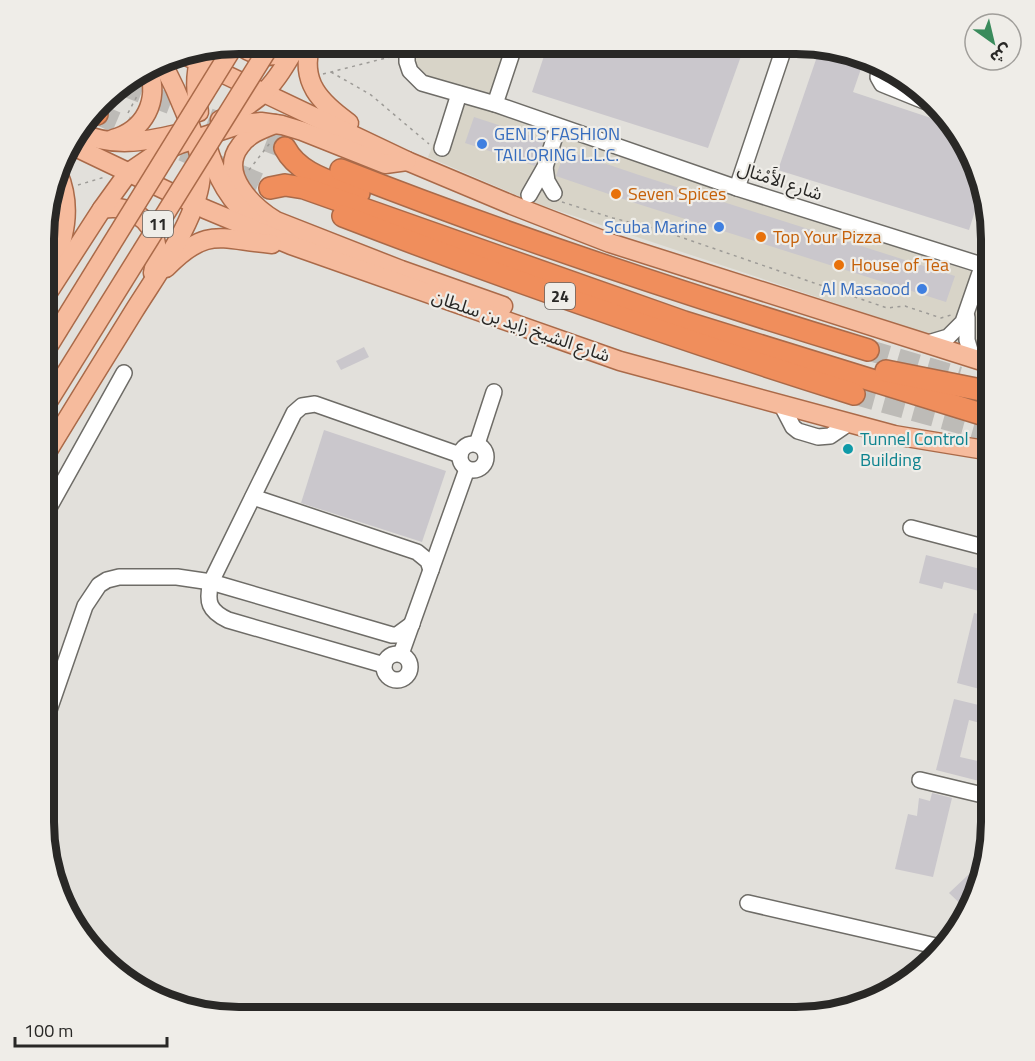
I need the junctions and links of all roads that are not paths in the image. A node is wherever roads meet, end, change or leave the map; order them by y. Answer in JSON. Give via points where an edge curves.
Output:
{"nodes":[{"id":1,"x":231,"y":54,"type":"edge"},
{"id":2,"x":255,"y":54,"type":"edge"},
{"id":3,"x":265,"y":54,"type":"edge"},
{"id":4,"x":283,"y":54,"type":"edge"},
{"id":5,"x":295,"y":54,"type":"edge"},
{"id":6,"x":305,"y":54,"type":"edge"},
{"id":7,"x":408,"y":54,"type":"edge"},
{"id":8,"x":512,"y":54,"type":"edge"},
{"id":9,"x":782,"y":54,"type":"edge"},
{"id":10,"x":205,"y":58,"type":"edge"},
{"id":11,"x":200,"y":59,"type":"edge"},
{"id":12,"x":166,"y":69,"type":"edge"},
{"id":13,"x":879,"y":73,"type":"edge"},
{"id":14,"x":151,"y":77,"type":"edge"},
{"id":15,"x":265,"y":93,"type":"junction"},
{"id":16,"x":459,"y":94,"type":"junction"},
{"id":17,"x":914,"y":97,"type":"edge"},
{"id":18,"x":495,"y":104,"type":"junction"},
{"id":19,"x":275,"y":124,"type":"junction"},
{"id":20,"x":558,"y":127,"type":"junction"},
{"id":21,"x":198,"y":134,"type":"junction"},
{"id":22,"x":86,"y":135,"type":"edge"},
{"id":23,"x":100,"y":141,"type":"junction"},
{"id":24,"x":367,"y":142,"type":"junction"},
{"id":25,"x":442,"y":148,"type":"road end"},
{"id":26,"x":78,"y":149,"type":"edge"},
{"id":27,"x":407,"y":160,"type":"junction"},
{"id":28,"x":545,"y":167,"type":"junction"},
{"id":29,"x":128,"y":173,"type":"junction"},
{"id":30,"x":62,"y":187,"type":"edge"},
{"id":31,"x":737,"y":188,"type":"junction"},
{"id":32,"x":529,"y":195,"type":"dead end"},
{"id":33,"x":554,"y":196,"type":"road end"},
{"id":34,"x":195,"y":204,"type":"junction"},
{"id":35,"x":102,"y":209,"type":"junction"},
{"id":36,"x":291,"y":245,"type":"junction"},
{"id":37,"x":54,"y":264,"type":"edge"},
{"id":38,"x":981,"y":264,"type":"edge"},
{"id":39,"x":981,"y":276,"type":"edge"},
{"id":40,"x":54,"y":283,"type":"edge"},
{"id":41,"x":150,"y":284,"type":"junction"},
{"id":42,"x":960,"y":313,"type":"junction"},
{"id":43,"x":54,"y":337,"type":"edge"},
{"id":44,"x":569,"y":343,"type":"junction"},
{"id":45,"x":928,"y":343,"type":"junction"},
{"id":46,"x":868,"y":350,"type":"tunnel mouth"},
{"id":47,"x":972,"y":357,"type":"junction"},
{"id":48,"x":981,"y":360,"type":"edge"},
{"id":49,"x":124,"y":373,"type":"dead end"},
{"id":50,"x":981,"y":390,"type":"edge"},
{"id":51,"x":54,"y":392,"type":"edge"},
{"id":52,"x":494,"y":392,"type":"dead end"},
{"id":53,"x":854,"y":394,"type":"tunnel mouth"},
{"id":54,"x":981,"y":414,"type":"edge"},
{"id":55,"x":894,"y":435,"type":"junction"},
{"id":56,"x":54,"y":441,"type":"edge"},
{"id":57,"x":477,"y":444,"type":"junction"},
{"id":58,"x":981,"y":449,"type":"edge"},
{"id":59,"x":981,"y":461,"type":"edge"},
{"id":60,"x":463,"y":462,"type":"junction"},
{"id":61,"x":253,"y":497,"type":"junction"},
{"id":62,"x":54,"y":499,"type":"edge"},
{"id":63,"x":911,"y":528,"type":"dead end"},
{"id":64,"x":981,"y":546,"type":"edge"},
{"id":65,"x":431,"y":570,"type":"junction"},
{"id":66,"x":211,"y":582,"type":"junction"},
{"id":67,"x":412,"y":624,"type":"junction"},
{"id":68,"x":401,"y":654,"type":"junction"},
{"id":69,"x":384,"y":665,"type":"junction"},
{"id":70,"x":54,"y":696,"type":"edge"},
{"id":71,"x":920,"y":780,"type":"dead end"},
{"id":72,"x":981,"y":795,"type":"edge"},
{"id":73,"x":748,"y":903,"type":"dead end"},
{"id":74,"x":933,"y":946,"type":"edge"}],
"edges":[{"from":1,"to":43,"type":"main road","number":"11","bridge":true},
{"from":2,"to":4,"type":"main road"},
{"from":3,"to":51,"type":"main road","number":"11","bridge":true},
{"from":5,"to":15,"type":"main road"},
{"from":6,"to":24,"type":"main road","via":[[318,96]]},
{"from":7,"to":16,"type":"street","name":"شارع الأَمْثال","via":[[415,78]]},
{"from":8,"to":18,"type":"street"},
{"from":9,"to":31,"type":"street"},
{"from":10,"to":15,"type":"main road"},
{"from":11,"to":21,"type":"main road"},
{"from":12,"to":21,"type":"main road"},
{"from":13,"to":17,"type":"street","via":[[882,84]]},
{"from":14,"to":23,"type":"main road","via":[[152,97],[137,128]]},
{"from":15,"to":21,"type":"main road"},
{"from":15,"to":24,"type":"main road"},
{"from":16,"to":18,"type":"street","name":"شارع الأَمْثال"},
{"from":16,"to":25,"type":"street"},
{"from":18,"to":20,"type":"street","name":"شارع الأَمْثال"},
{"from":19,"to":21,"type":"main road","via":[[242,124]]},
{"from":19,"to":27,"type":"main road","via":[[378,162]]},
{"from":19,"to":44,"type":"main road","via":[[240,144],[233,164],[243,192],[263,213],[390,266],[528,316]]},
{"from":20,"to":28,"type":"street"},
{"from":20,"to":31,"type":"street","name":"شارع الأَمْثال"},
{"from":21,"to":23,"type":"main road","via":[[140,142]]},
{"from":21,"to":29,"type":"main road"},
{"from":21,"to":34,"type":"main road","via":[[201,172]]},
{"from":21,"to":36,"type":"main road","via":[[234,203],[245,215]]},
{"from":22,"to":23,"type":"main road"},
{"from":24,"to":27,"type":"main road"},
{"from":26,"to":29,"type":"main road","name":"شارع الشيخ زايد بن سلطان","number":"24"},
{"from":27,"to":45,"type":"main road","via":[[610,243]]},
{"from":28,"to":32,"type":"street"},
{"from":28,"to":33,"type":"street"},
{"from":29,"to":34,"type":"main road","name":"شارع الشيخ زايد بن سلطان","number":"24"},
{"from":29,"to":35,"type":"main road"},
{"from":30,"to":37,"type":"main road","via":[[66,220]]},
{"from":31,"to":38,"type":"street","name":"شارع الأَمْثال"},
{"from":34,"to":36,"type":"main road","name":"شارع الشيخ زايد بن سلطان","number":"24"},
{"from":34,"to":41,"type":"main road"},
{"from":35,"to":40,"type":"main road"},
{"from":35,"to":41,"type":"main road","via":[[126,208],[150,228],[156,252]]},
{"from":36,"to":41,"type":"main road","via":[[236,238],[207,239],[180,254]]},
{"from":36,"to":44,"type":"main road","name":"شارع الشيخ زايد بن سلطان","number":"24"},
{"from":39,"to":42,"type":"street"},
{"from":41,"to":56,"type":"main road"},
{"from":42,"to":45,"type":"street","via":[[956,330]]},
{"from":42,"to":47,"type":"street"},
{"from":44,"to":55,"type":"main road","name":"شارع الشيخ زايد بن سلطان","number":"24","via":[[620,361]]},
{"from":45,"to":47,"type":"main road"},
{"from":46,"to":50,"type":"highway","number":"24","via":[[590,262],[278,145],[311,174],[567,270],[868,366]]},
{"from":47,"to":48,"type":"main road"},
{"from":49,"to":62,"type":"street"},
{"from":52,"to":57,"type":"street"},
{"from":53,"to":54,"type":"highway","number":"24","via":[[536,288],[270,188],[304,188],[684,322]]},
{"from":55,"to":58,"type":"main road","name":"شارع الشيخ زايد بن سلطان","number":"24"},
{"from":55,"to":59,"type":"main road"},
{"from":57,"to":60,"type":"street","via":[[468,445]]},
{"from":57,"to":60,"type":"street","via":[[486,454],[485,463],[475,470]]},
{"from":60,"to":61,"type":"street","via":[[309,404],[294,413]]},
{"from":60,"to":65,"type":"street"},
{"from":61,"to":65,"type":"street","via":[[417,552],[428,561]]},
{"from":61,"to":66,"type":"street"},
{"from":63,"to":64,"type":"street"},
{"from":65,"to":67,"type":"street"},
{"from":66,"to":67,"type":"street","via":[[392,635]]},
{"from":66,"to":69,"type":"street","via":[[210,606],[228,620]]},
{"from":66,"to":70,"type":"street","via":[[119,577],[99,585],[85,606]]},
{"from":67,"to":68,"type":"street"},
{"from":68,"to":69,"type":"street","via":[[392,655]]},
{"from":68,"to":69,"type":"street","via":[[410,664],[403,679],[388,676]]},
{"from":71,"to":72,"type":"street"},
{"from":73,"to":74,"type":"street"}]}
